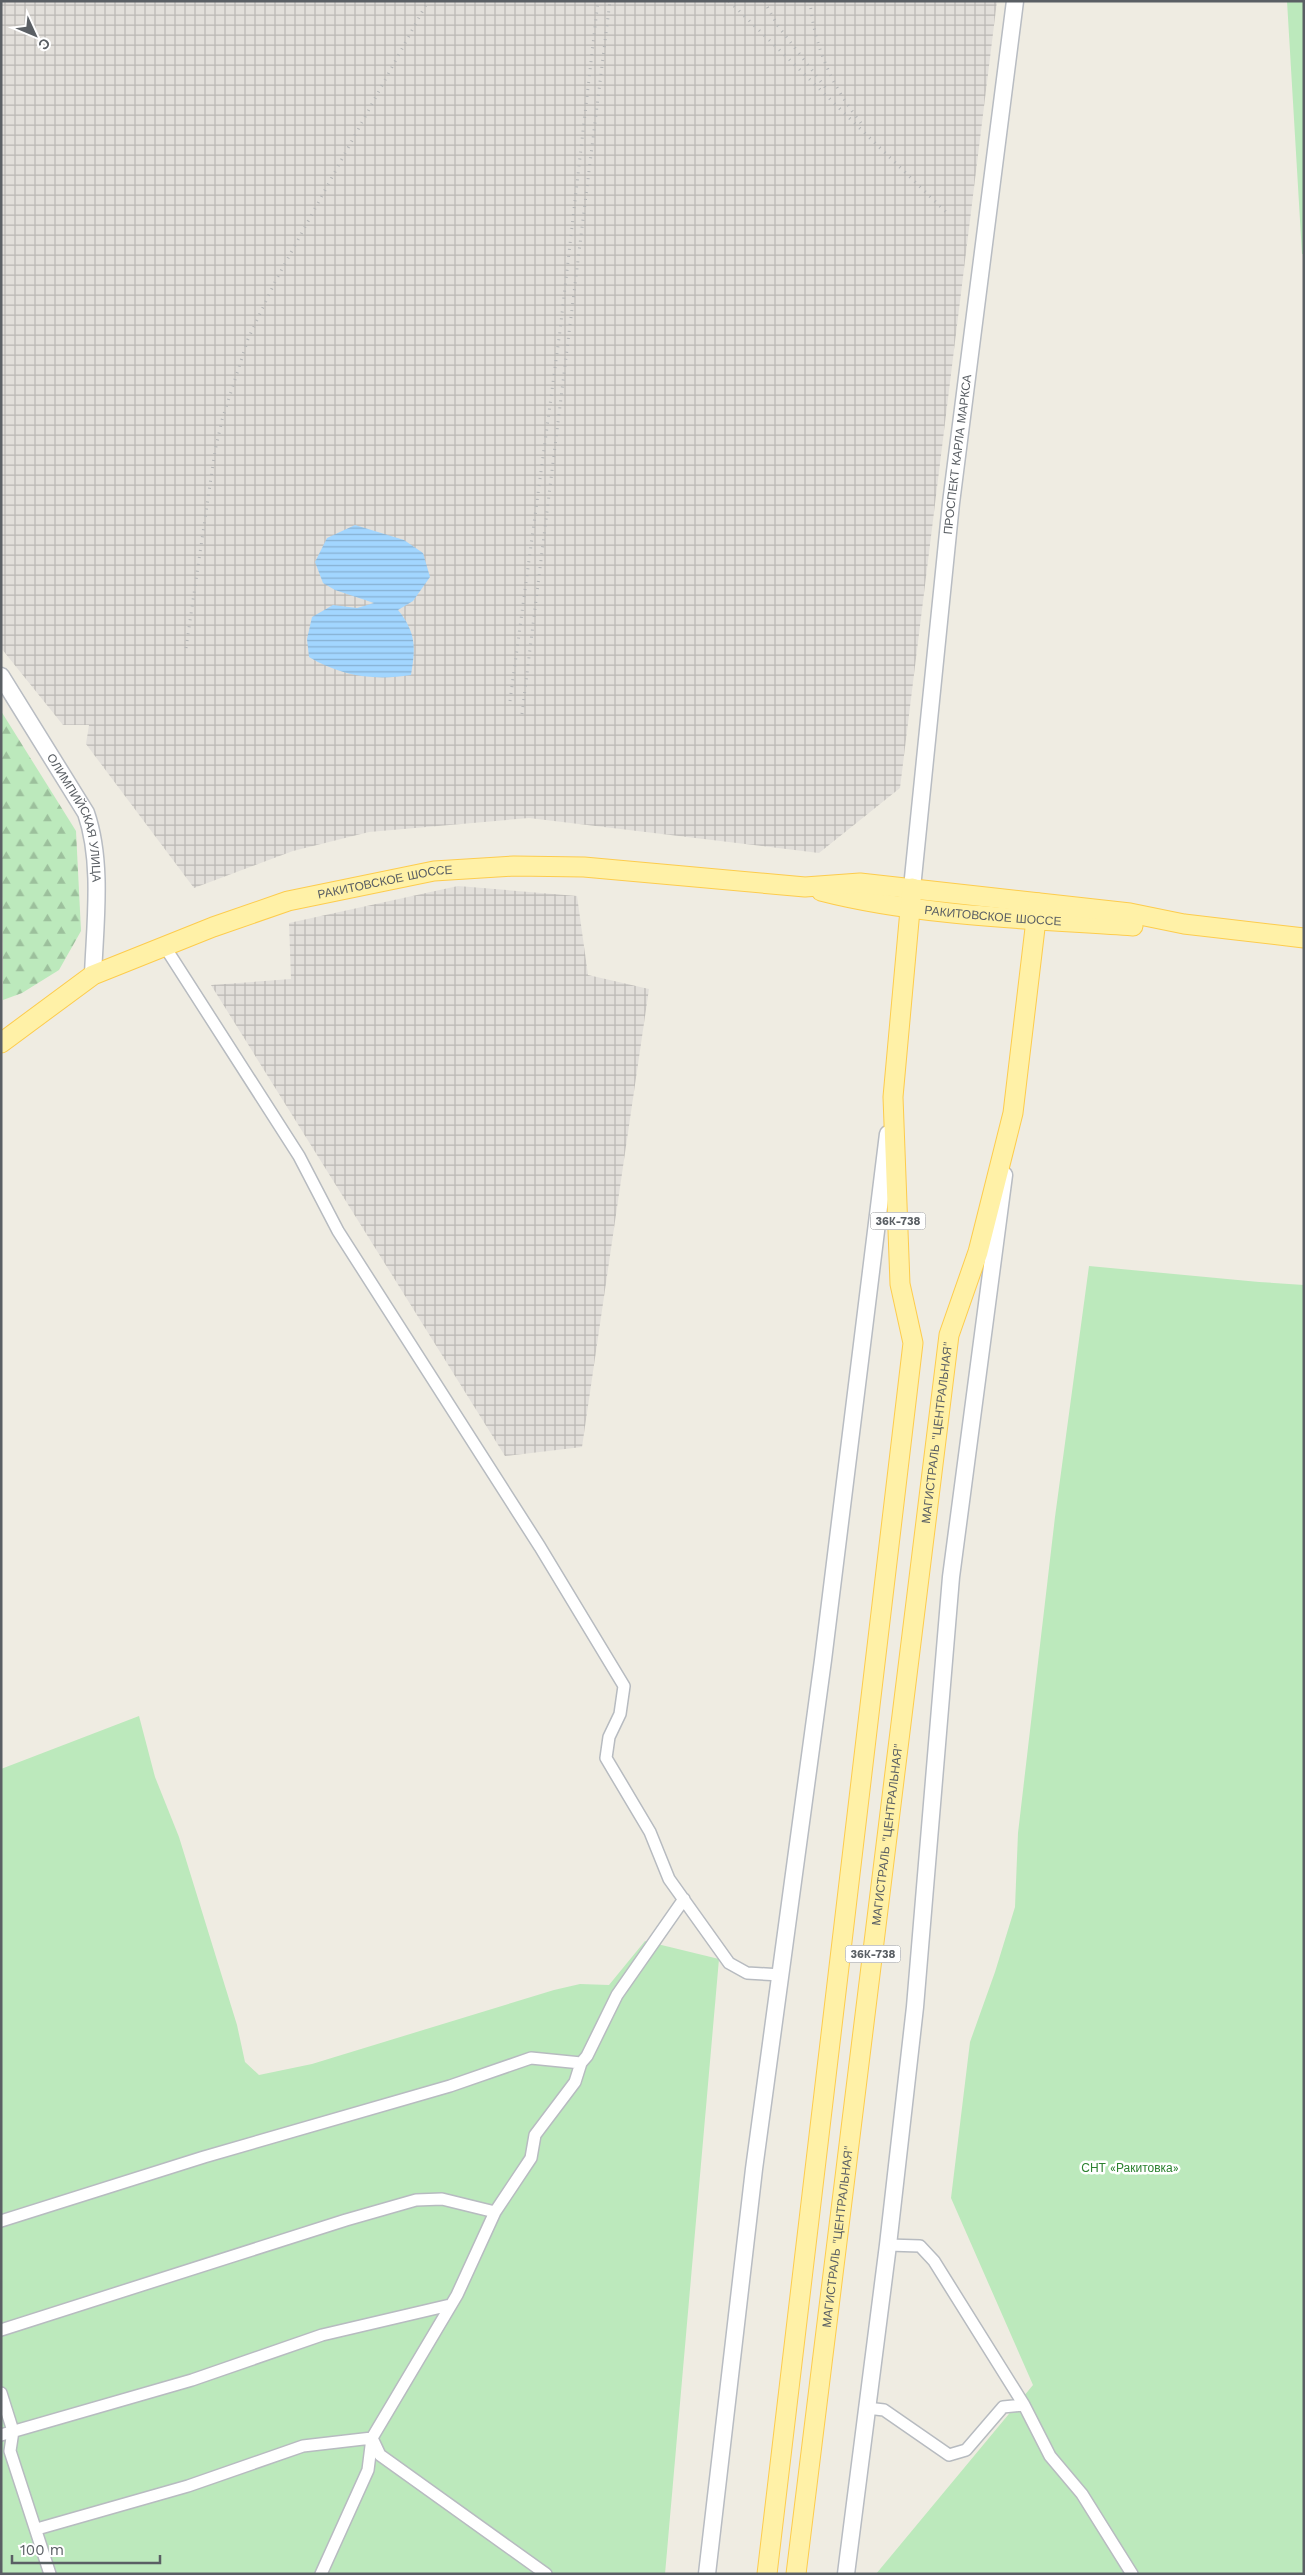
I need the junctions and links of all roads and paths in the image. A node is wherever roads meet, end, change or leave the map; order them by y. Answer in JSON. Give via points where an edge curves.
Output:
{"nodes":[{"id":1,"x":1015,"y":1,"type":"edge"},
{"id":2,"x":1,"y":676,"type":"edge"},
{"id":3,"x":805,"y":887,"type":"junction"},
{"id":4,"x":912,"y":888,"type":"junction"},
{"id":5,"x":911,"y":908,"type":"junction"},
{"id":6,"x":1037,"y":911,"type":"junction"},
{"id":7,"x":1304,"y":938,"type":"edge"},
{"id":8,"x":165,"y":947,"type":"junction"},
{"id":9,"x":94,"y":975,"type":"junction"},
{"id":10,"x":1,"y":1043,"type":"edge"},
{"id":11,"x":893,"y":1097,"type":"junction"},
{"id":12,"x":1013,"y":1113,"type":"junction"},
{"id":13,"x":684,"y":1899,"type":"junction"},
{"id":14,"x":781,"y":1975,"type":"junction"},
{"id":15,"x":581,"y":2063,"type":"junction"},
{"id":16,"x":494,"y":2212,"type":"junction"},
{"id":17,"x":1,"y":2221,"type":"edge"},
{"id":18,"x":888,"y":2245,"type":"junction"},
{"id":19,"x":450,"y":2306,"type":"junction"},
{"id":20,"x":1,"y":2330,"type":"edge"},
{"id":21,"x":1,"y":2393,"type":"edge"},
{"id":22,"x":1024,"y":2405,"type":"junction"},
{"id":23,"x":867,"y":2408,"type":"junction"},
{"id":24,"x":13,"y":2431,"type":"junction"},
{"id":25,"x":1,"y":2435,"type":"edge"},
{"id":26,"x":372,"y":2438,"type":"junction"},
{"id":27,"x":37,"y":2529,"type":"junction"},
{"id":28,"x":50,"y":2574,"type":"edge"},
{"id":29,"x":321,"y":2574,"type":"edge"},
{"id":30,"x":546,"y":2574,"type":"edge"},
{"id":31,"x":707,"y":2574,"type":"edge"},
{"id":32,"x":767,"y":2574,"type":"edge"},
{"id":33,"x":796,"y":2574,"type":"edge"},
{"id":34,"x":846,"y":2574,"type":"edge"},
{"id":35,"x":1132,"y":2574,"type":"edge"}],
"edges":[{"from":1,"to":4,"type":"main road","name":"ПРОСПЕКТ КАРЛА МАРКСА","via":[[951,503]]},
{"from":2,"to":9,"type":"main road","name":"ОЛИМПИЙСКАЯ УЛИЦА","via":[[86,813],[92,831],[95,852]]},
{"from":3,"to":4,"type":"main road","name":"РАКИТОВСКОЕ ШОССЕ","via":[[860,883]]},
{"from":3,"to":5,"type":"main road","name":"РАКИТОВСКОЕ ШОССЕ","via":[[857,900]]},
{"from":3,"to":8,"type":"main road","name":"РАКИТОВСКОЕ ШОССЕ","via":[[584,867],[514,866],[434,871],[288,901]]},
{"from":4,"to":5,"type":"main road","name":"ПРОСПЕКТ КАРЛА МАРКСА"},
{"from":4,"to":6,"type":"main road","name":"РАКИТОВСКОЕ ШОССЕ"},
{"from":5,"to":6,"type":"main road","name":"РАКИТОВСКОЕ ШОССЕ"},
{"from":5,"to":11,"type":"main road","number":"36К-738"},
{"from":6,"to":7,"type":"main road","name":"РАКИТОВСКОЕ ШОССЕ","via":[[1135,926],[1184,924]]},
{"from":6,"to":12,"type":"main road","number":"36К-738"},
{"from":8,"to":9,"type":"main road","name":"РАКИТОВСКОЕ ШОССЕ"},
{"from":8,"to":13,"type":"street","via":[[299,1156],[338,1230],[540,1547],[624,1686],[620,1714],[609,1737],[606,1758],[650,1832],[669,1879]]},
{"from":9,"to":10,"type":"main road","name":"РАКИТОВСКОЕ ШОССЕ"},
{"from":11,"to":14,"type":"main road"},
{"from":11,"to":32,"type":"main road","number":"36К-738","via":[[900,1284],[913,1343]]},
{"from":12,"to":18,"type":"main road","via":[[952,1577],[915,2007]]},
{"from":12,"to":33,"type":"main road","name":"МАГИСТРАЛЬ \"ЦЕНТРАЛЬНАЯ\"","number":"36К-738","via":[[978,1252],[949,1334]]},
{"from":13,"to":14,"type":"street","via":[[729,1963],[747,1973]]},
{"from":13,"to":15,"type":"street","via":[[617,1995]]},
{"from":14,"to":31,"type":"main road","via":[[754,2169]]},
{"from":15,"to":16,"type":"street","via":[[575,2082],[535,2135],[531,2158]]},
{"from":15,"to":17,"type":"street","via":[[531,2058],[450,2086],[204,2157]]},
{"from":16,"to":19,"type":"street"},
{"from":16,"to":20,"type":"street","via":[[442,2199],[416,2200]]},
{"from":18,"to":22,"type":"street","via":[[920,2246],[934,2260]]},
{"from":18,"to":23,"type":"main road"},
{"from":19,"to":24,"type":"street","via":[[322,2335],[192,2380]]},
{"from":19,"to":26,"type":"street"},
{"from":21,"to":24,"type":"street"},
{"from":22,"to":23,"type":"street","via":[[1003,2408],[966,2450],[949,2455],[884,2410]]},
{"from":22,"to":35,"type":"street","via":[[1050,2456],[1082,2494]]},
{"from":23,"to":34,"type":"main road"},
{"from":24,"to":25,"type":"street"},
{"from":24,"to":27,"type":"street","via":[[10,2450]]},
{"from":26,"to":27,"type":"street","via":[[303,2446],[188,2486]]},
{"from":26,"to":29,"type":"street","via":[[368,2470]]},
{"from":26,"to":30,"type":"street","via":[[380,2455]]},
{"from":27,"to":28,"type":"street"}]}
